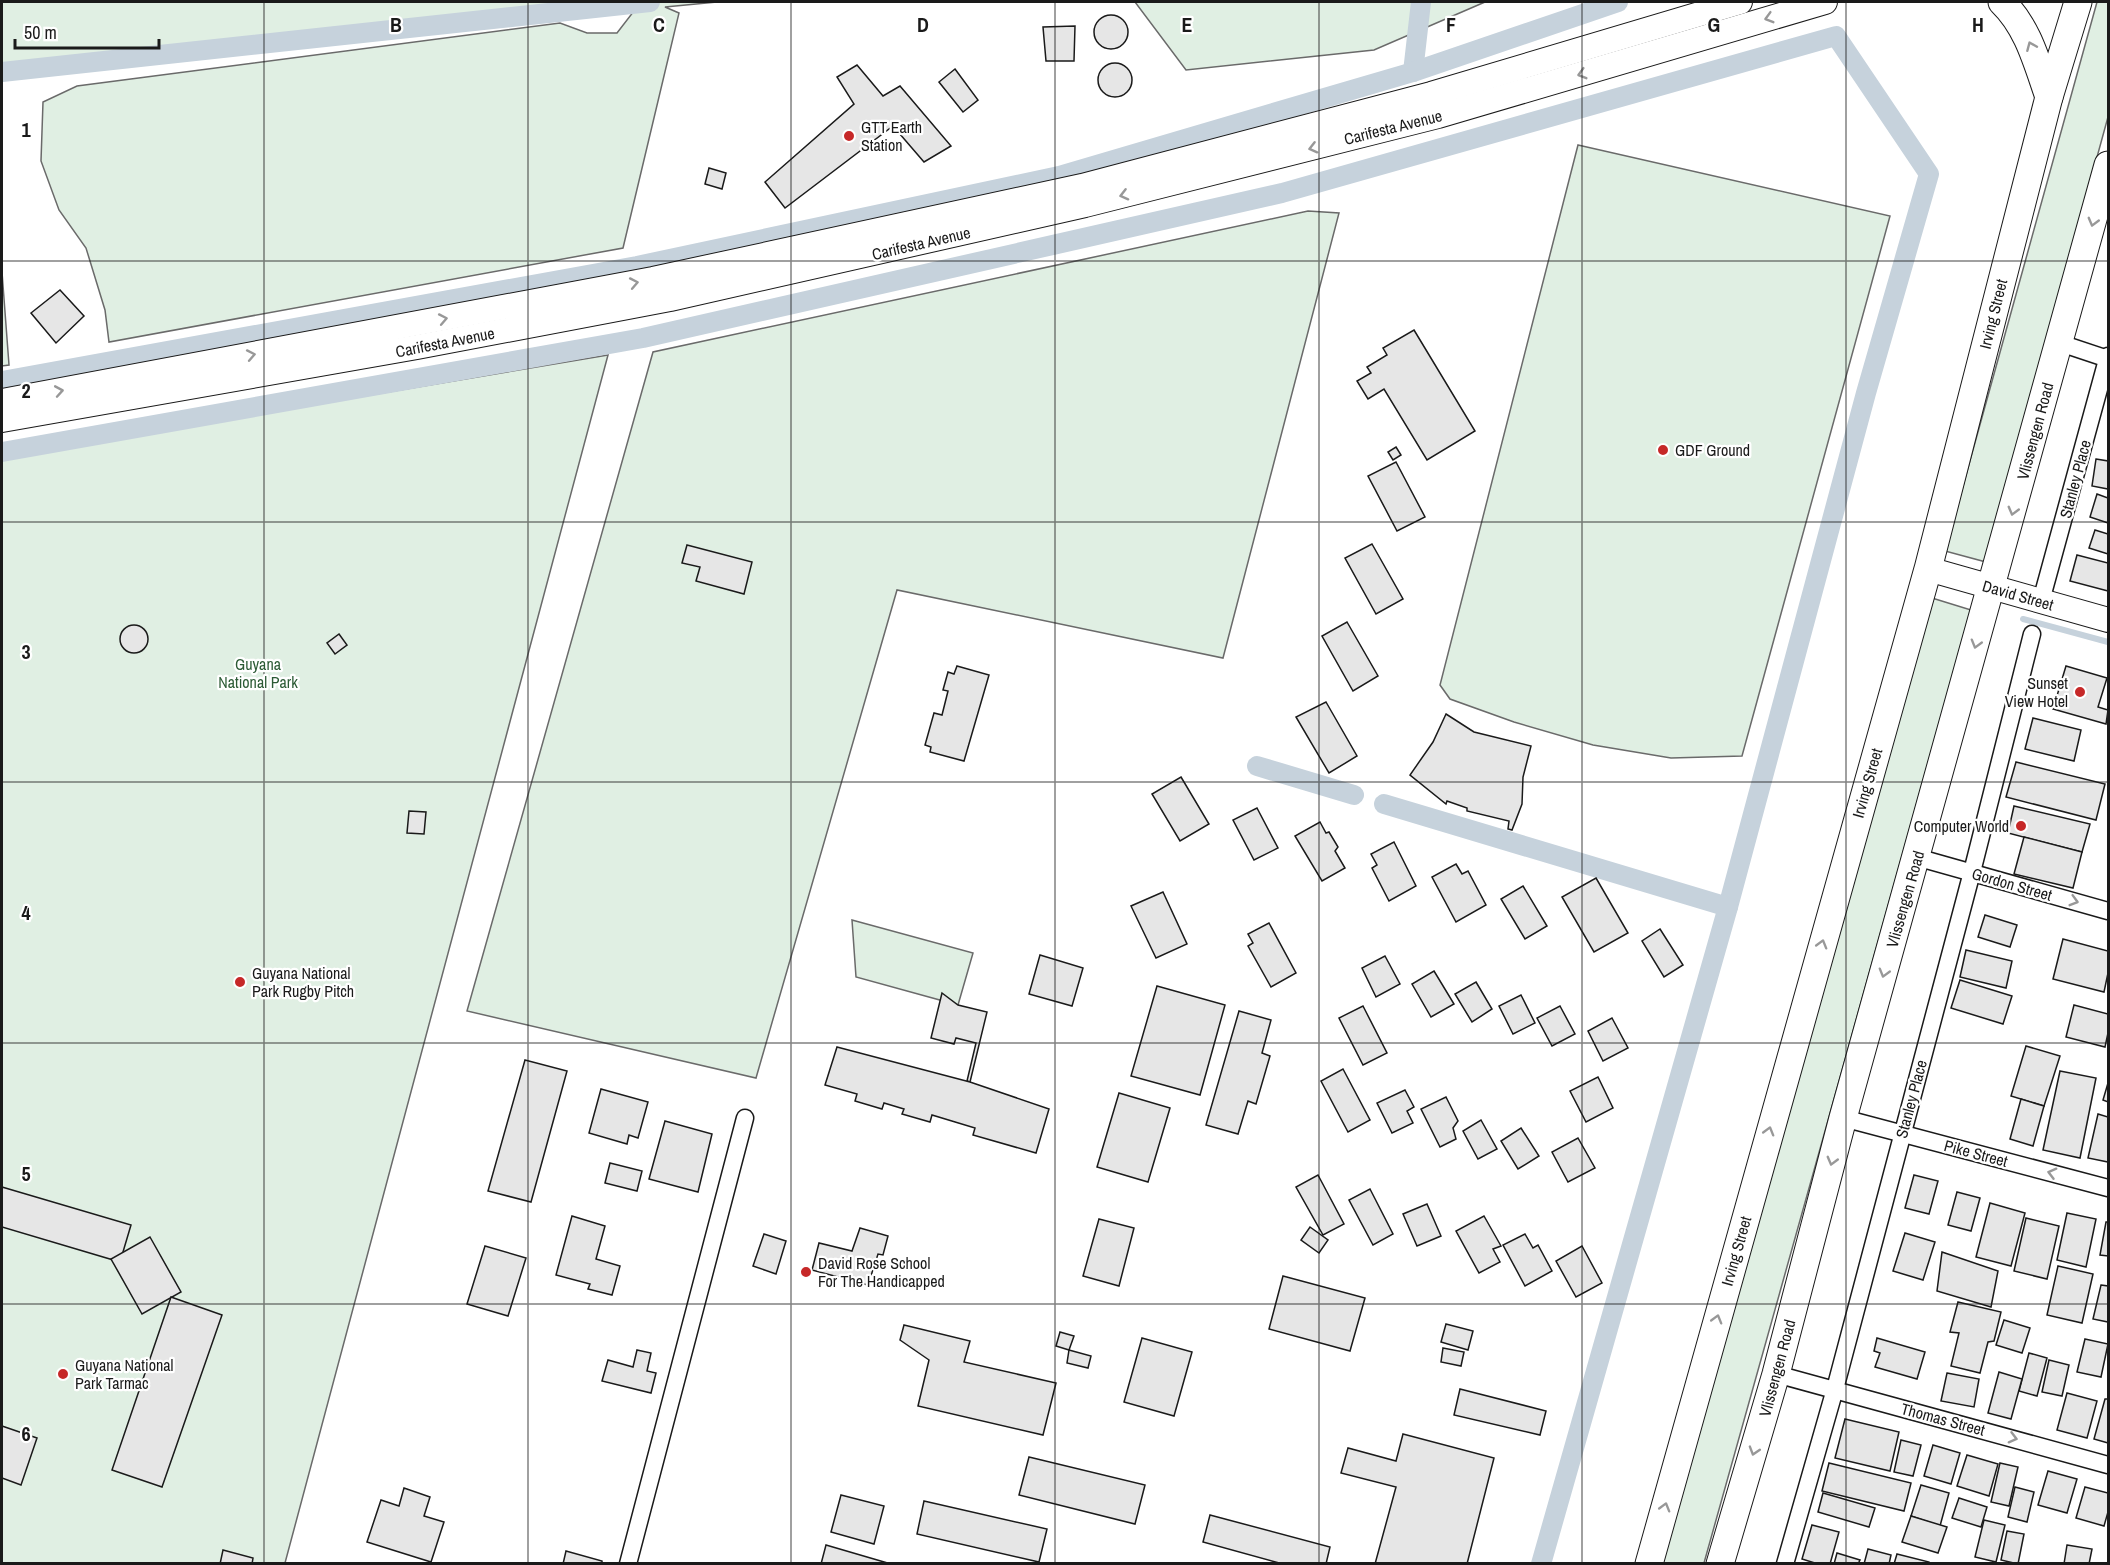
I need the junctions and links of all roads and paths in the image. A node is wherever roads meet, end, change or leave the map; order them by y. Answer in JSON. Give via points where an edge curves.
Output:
{"nodes":[{"id":1,"x":1740,"y":2,"type":"edge"},
{"id":2,"x":1825,"y":2,"type":"edge"},
{"id":3,"x":2001,"y":2,"type":"edge"},
{"id":4,"x":2078,"y":2,"type":"edge"},
{"id":5,"x":2049,"y":97,"type":"junction"},
{"id":6,"x":2109,"y":165,"type":"edge"},
{"id":7,"x":2062,"y":344,"type":"junction"},
{"id":8,"x":2106,"y":357,"type":"edge"},
{"id":9,"x":2,"y":400,"type":"edge"},
{"id":10,"x":2,"y":420,"type":"edge"},
{"id":11,"x":1928,"y":569,"type":"junction"},
{"id":12,"x":1996,"y":588,"type":"junction"},
{"id":13,"x":2038,"y":600,"type":"junction"},
{"id":14,"x":2109,"y":620,"type":"edge"},
{"id":15,"x":2032,"y":634,"type":"dead end"},
{"id":16,"x":1916,"y":857,"type":"junction"},
{"id":17,"x":1972,"y":872,"type":"junction"},
{"id":18,"x":2109,"y":910,"type":"edge"},
{"id":19,"x":746,"y":1118,"type":"dead end"},
{"id":20,"x":1843,"y":1118,"type":"junction"},
{"id":21,"x":1902,"y":1133,"type":"junction"},
{"id":22,"x":2109,"y":1188,"type":"edge"},
{"id":23,"x":1776,"y":1374,"type":"junction"},
{"id":24,"x":1835,"y":1389,"type":"junction"},
{"id":25,"x":2109,"y":1465,"type":"edge"},
{"id":26,"x":628,"y":1563,"type":"edge"},
{"id":27,"x":1649,"y":1563,"type":"edge"},
{"id":28,"x":1720,"y":1563,"type":"edge"},
{"id":29,"x":1785,"y":1563,"type":"edge"}],
"edges":[{"from":9,"to":1,"type":"main road","name":"Carifesta Avenue","one_way":true,"via":[[653,279],[1082,186],[1431,94]]},
{"from":2,"to":10,"type":"main road","name":"Carifesta Avenue","one_way":true,"via":[[1438,116],[1085,205],[670,300]]},
{"from":5,"to":3,"type":"main road","one_way":true,"via":[[2031,45],[2019,22]]},
{"from":4,"to":5,"type":"main road","name":"Irving Street"},
{"from":5,"to":11,"type":"main road","name":"Irving Street"},
{"from":6,"to":7,"type":"main road","name":"Vlissengen Road","one_way":true},
{"from":7,"to":8,"type":"street"},
{"from":7,"to":12,"type":"main road","name":"Vlissengen Road","one_way":true},
{"from":8,"to":13,"type":"street","name":"Stanley Place"},
{"from":11,"to":12,"type":"main road","name":"David Street"},
{"from":27,"to":11,"type":"main road","name":"Irving Street","one_way":true},
{"from":12,"to":13,"type":"main road","name":"David Street"},
{"from":12,"to":16,"type":"main road","name":"Vlissengen Road","one_way":true},
{"from":13,"to":14,"type":"main road","name":"David Street"},
{"from":15,"to":17,"type":"street","name":"Stanley Place"},
{"from":16,"to":17,"type":"street","name":"Gordon Street"},
{"from":16,"to":20,"type":"main road","name":"Vlissengen Road","one_way":true},
{"from":17,"to":18,"type":"street","name":"Gordon Street","one_way":true},
{"from":17,"to":21,"type":"street","name":"Stanley Place"},
{"from":19,"to":26,"type":"street"},
{"from":20,"to":21,"type":"street","name":"Pike Street"},
{"from":20,"to":23,"type":"main road","name":"Vlissengen Road","one_way":true},
{"from":22,"to":21,"type":"street","name":"Pike Street","one_way":true},
{"from":21,"to":24,"type":"street","name":"Stanley Place"},
{"from":23,"to":24,"type":"street","name":"Thomas Street"},
{"from":23,"to":28,"type":"main road","name":"Vlissengen Road","one_way":true},
{"from":24,"to":25,"type":"street","name":"Thomas Street","one_way":true},
{"from":24,"to":29,"type":"street","name":"Stanley Place"}]}
